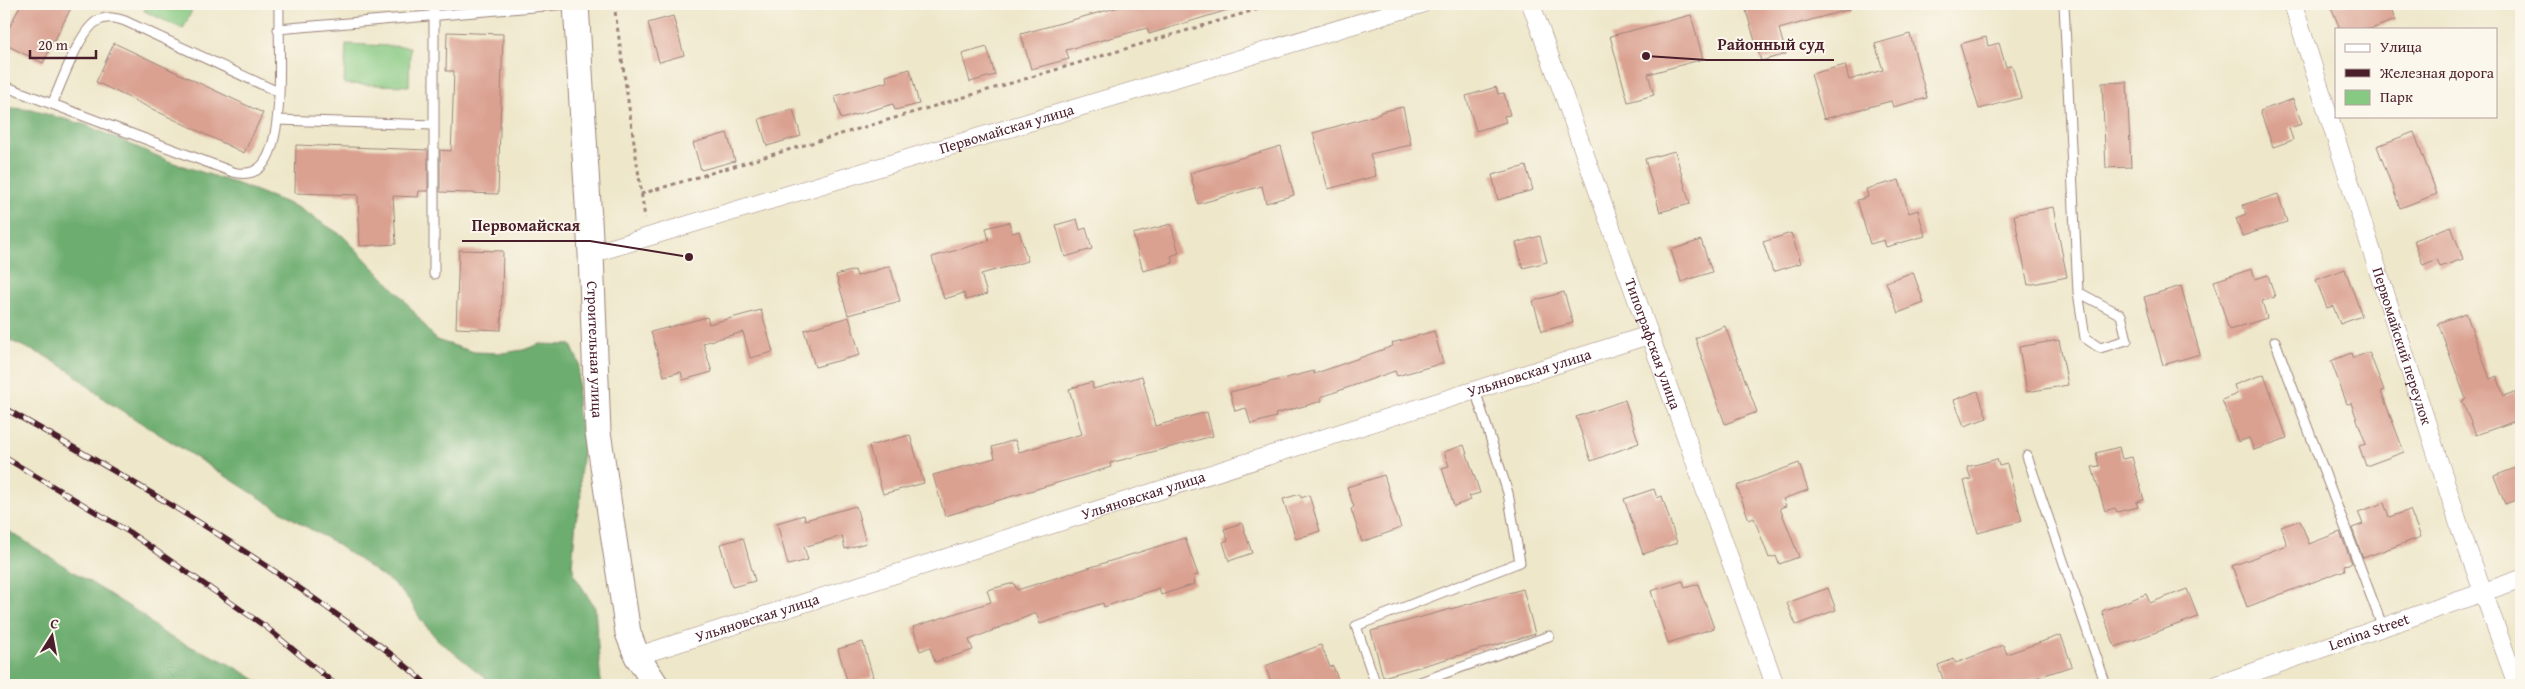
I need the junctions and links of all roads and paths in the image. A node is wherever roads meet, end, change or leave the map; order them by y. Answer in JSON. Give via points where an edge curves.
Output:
{"nodes":[{"id":1,"x":278,"y":4,"type":"edge"},
{"id":2,"x":434,"y":4,"type":"edge"},
{"id":3,"x":568,"y":4,"type":"edge"},
{"id":4,"x":576,"y":4,"type":"edge"},
{"id":5,"x":614,"y":4,"type":"edge"},
{"id":6,"x":1275,"y":4,"type":"edge"},
{"id":7,"x":1422,"y":4,"type":"edge"},
{"id":8,"x":1531,"y":4,"type":"edge"},
{"id":9,"x":2064,"y":4,"type":"edge"},
{"id":10,"x":2293,"y":4,"type":"edge"},
{"id":11,"x":434,"y":16,"type":"junction"},
{"id":12,"x":278,"y":29,"type":"junction"},
{"id":13,"x":4,"y":86,"type":"edge"},
{"id":14,"x":278,"y":92,"type":"junction"},
{"id":15,"x":52,"y":104,"type":"junction"},
{"id":16,"x":277,"y":120,"type":"junction"},
{"id":17,"x":434,"y":125,"type":"junction"},
{"id":18,"x":641,"y":194,"type":"junction"},
{"id":19,"x":648,"y":237,"type":"junction"},
{"id":20,"x":591,"y":254,"type":"junction"},
{"id":21,"x":434,"y":274,"type":"dead end"},
{"id":22,"x":2078,"y":292,"type":"junction"},
{"id":23,"x":1649,"y":335,"type":"junction"},
{"id":24,"x":2275,"y":341,"type":"dead end"},
{"id":25,"x":1475,"y":390,"type":"junction"},
{"id":26,"x":2027,"y":456,"type":"dead end"},
{"id":27,"x":2521,"y":579,"type":"edge"},
{"id":28,"x":2483,"y":593,"type":"junction"},
{"id":29,"x":2383,"y":628,"type":"junction"},
{"id":30,"x":1549,"y":636,"type":"dead end"},
{"id":31,"x":637,"y":656,"type":"junction"},
{"id":32,"x":656,"y":685,"type":"edge"},
{"id":33,"x":1376,"y":685,"type":"edge"},
{"id":34,"x":1412,"y":685,"type":"edge"},
{"id":35,"x":1775,"y":685,"type":"edge"},
{"id":36,"x":2106,"y":685,"type":"edge"},
{"id":37,"x":2217,"y":685,"type":"edge"},
{"id":38,"x":2517,"y":685,"type":"edge"}],
"edges":[{"from":1,"to":12,"type":"lane"},
{"from":2,"to":11,"type":"lane"},
{"from":3,"to":11,"type":"lane"},
{"from":4,"to":20,"type":"street","name":"Строительная улица"},
{"from":5,"to":18,"type":"path"},
{"from":6,"to":18,"type":"path"},
{"from":7,"to":19,"type":"street","name":"Первомайская улица"},
{"from":8,"to":23,"type":"street","name":"Типографская улица"},
{"from":9,"to":22,"type":"lane"},
{"from":10,"to":28,"type":"street","name":"Первомайский переулок"},
{"from":11,"to":12,"type":"lane"},
{"from":11,"to":17,"type":"lane"},
{"from":12,"to":14,"type":"lane"},
{"from":13,"to":15,"type":"lane"},
{"from":14,"to":15,"type":"lane","via":[[111,17],[100,19],[87,30]]},
{"from":14,"to":16,"type":"lane"},
{"from":15,"to":16,"type":"lane","via":[[243,174],[253,172],[265,162]]},
{"from":16,"to":17,"type":"lane"},
{"from":17,"to":21,"type":"lane"},
{"from":18,"to":19,"type":"path"},
{"from":19,"to":20,"type":"street","name":"Первомайская улица"},
{"from":20,"to":31,"type":"street","name":"Строительная улица","via":[[598,432],[628,633]]},
{"from":22,"to":22,"type":"lane","via":[[2086,338],[2100,348],[2127,340],[2121,315]]},
{"from":23,"to":25,"type":"street","name":"Ульяновская улица"},
{"from":23,"to":35,"type":"street","name":"Типографская улица"},
{"from":24,"to":29,"type":"lane"},
{"from":25,"to":31,"type":"street","name":"Ульяновская улица"},
{"from":25,"to":33,"type":"lane","via":[[1508,493],[1520,562],[1356,626]]},
{"from":26,"to":36,"type":"lane"},
{"from":27,"to":28,"type":"street","name":"Lenina Street"},
{"from":28,"to":29,"type":"street","name":"Lenina Street"},
{"from":28,"to":38,"type":"street","name":"Первомайский переулок"},
{"from":29,"to":37,"type":"street","name":"Lenina Street"},
{"from":30,"to":34,"type":"lane"},
{"from":31,"to":32,"type":"street","name":"Строительная улица"}]}
